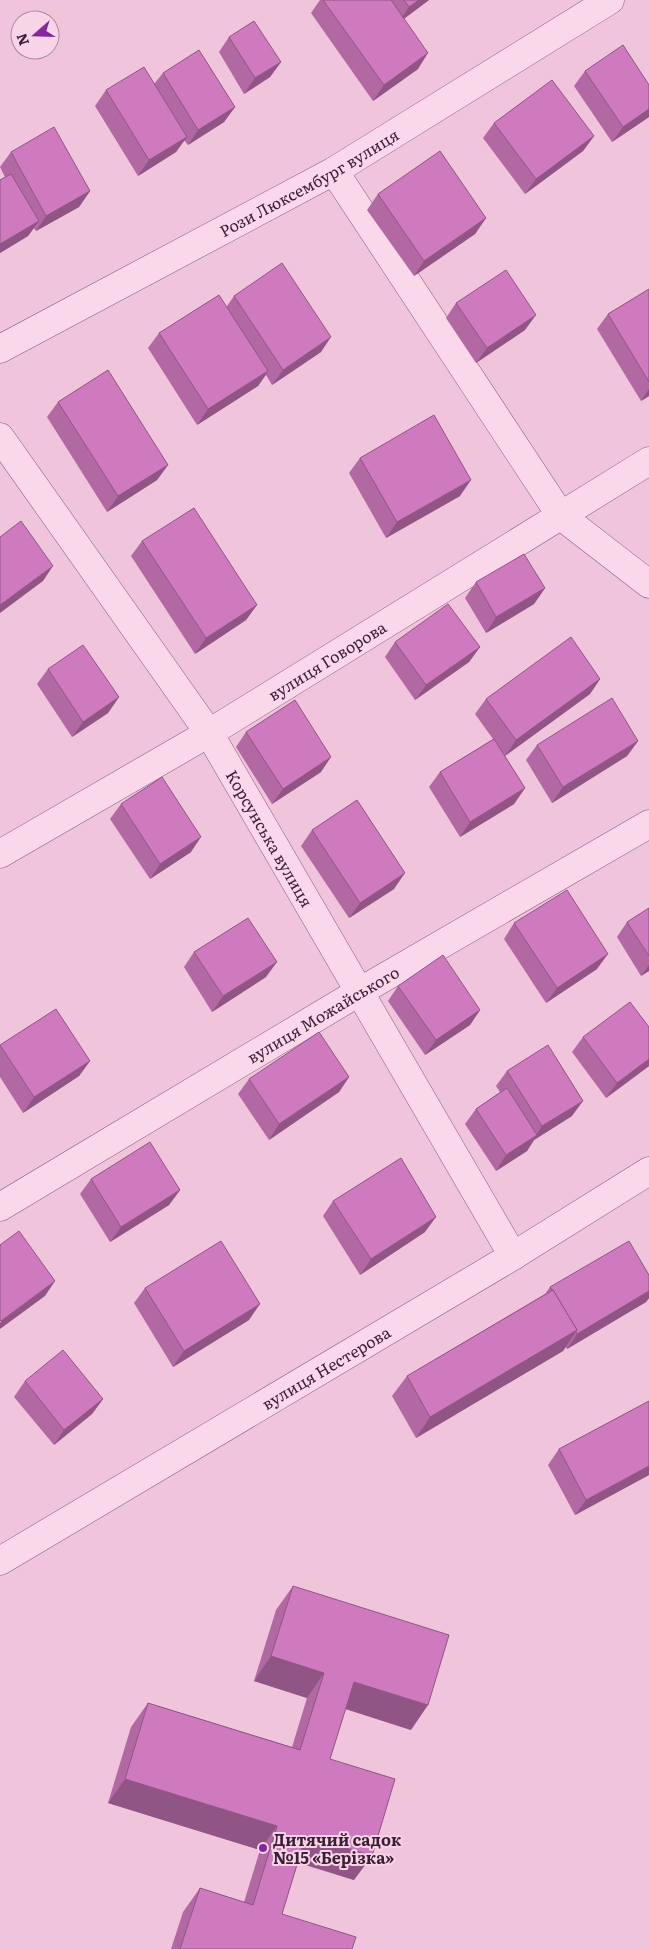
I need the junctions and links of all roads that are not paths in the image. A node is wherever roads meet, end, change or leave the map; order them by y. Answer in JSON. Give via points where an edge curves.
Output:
{"nodes":[{"id":1,"x":610,"y":0,"type":"edge"},
{"id":2,"x":334,"y":171,"type":"junction"},
{"id":3,"x":0,"y":349,"type":"edge"},
{"id":4,"x":0,"y":437,"type":"edge"},
{"id":5,"x":649,"y":460,"type":"edge"},
{"id":6,"x":561,"y":516,"type":"junction"},
{"id":7,"x":649,"y":584,"type":"edge"},
{"id":8,"x":209,"y":733,"type":"junction"},
{"id":9,"x":649,"y":824,"type":"edge"},
{"id":10,"x":0,"y":854,"type":"edge"},
{"id":11,"x":359,"y":992,"type":"junction"},
{"id":12,"x":649,"y":1171,"type":"edge"},
{"id":13,"x":0,"y":1207,"type":"edge"},
{"id":14,"x":513,"y":1256,"type":"junction"},
{"id":15,"x":0,"y":1561,"type":"edge"}],
"edges":[{"from":1,"to":2,"type":"street","name":"Рози Люксембург вулиця"},
{"from":2,"to":3,"type":"street","name":"Рози Люксембург вулиця"},
{"from":2,"to":6,"type":"street"},
{"from":4,"to":8,"type":"street","name":"Корсунська вулиця"},
{"from":5,"to":6,"type":"street","name":"вулиця Говорова"},
{"from":6,"to":7,"type":"street"},
{"from":6,"to":8,"type":"street","name":"вулиця Говорова"},
{"from":8,"to":10,"type":"street","name":"вулиця Говорова"},
{"from":8,"to":11,"type":"street","name":"Корсунська вулиця"},
{"from":9,"to":11,"type":"street","name":"вулиця Можайського"},
{"from":11,"to":13,"type":"street","name":"вулиця Можайського"},
{"from":11,"to":14,"type":"street","name":"Корсунська вулиця"},
{"from":12,"to":14,"type":"street","name":"вулиця Нестерова"},
{"from":14,"to":15,"type":"street","name":"вулиця Нестерова"}]}
